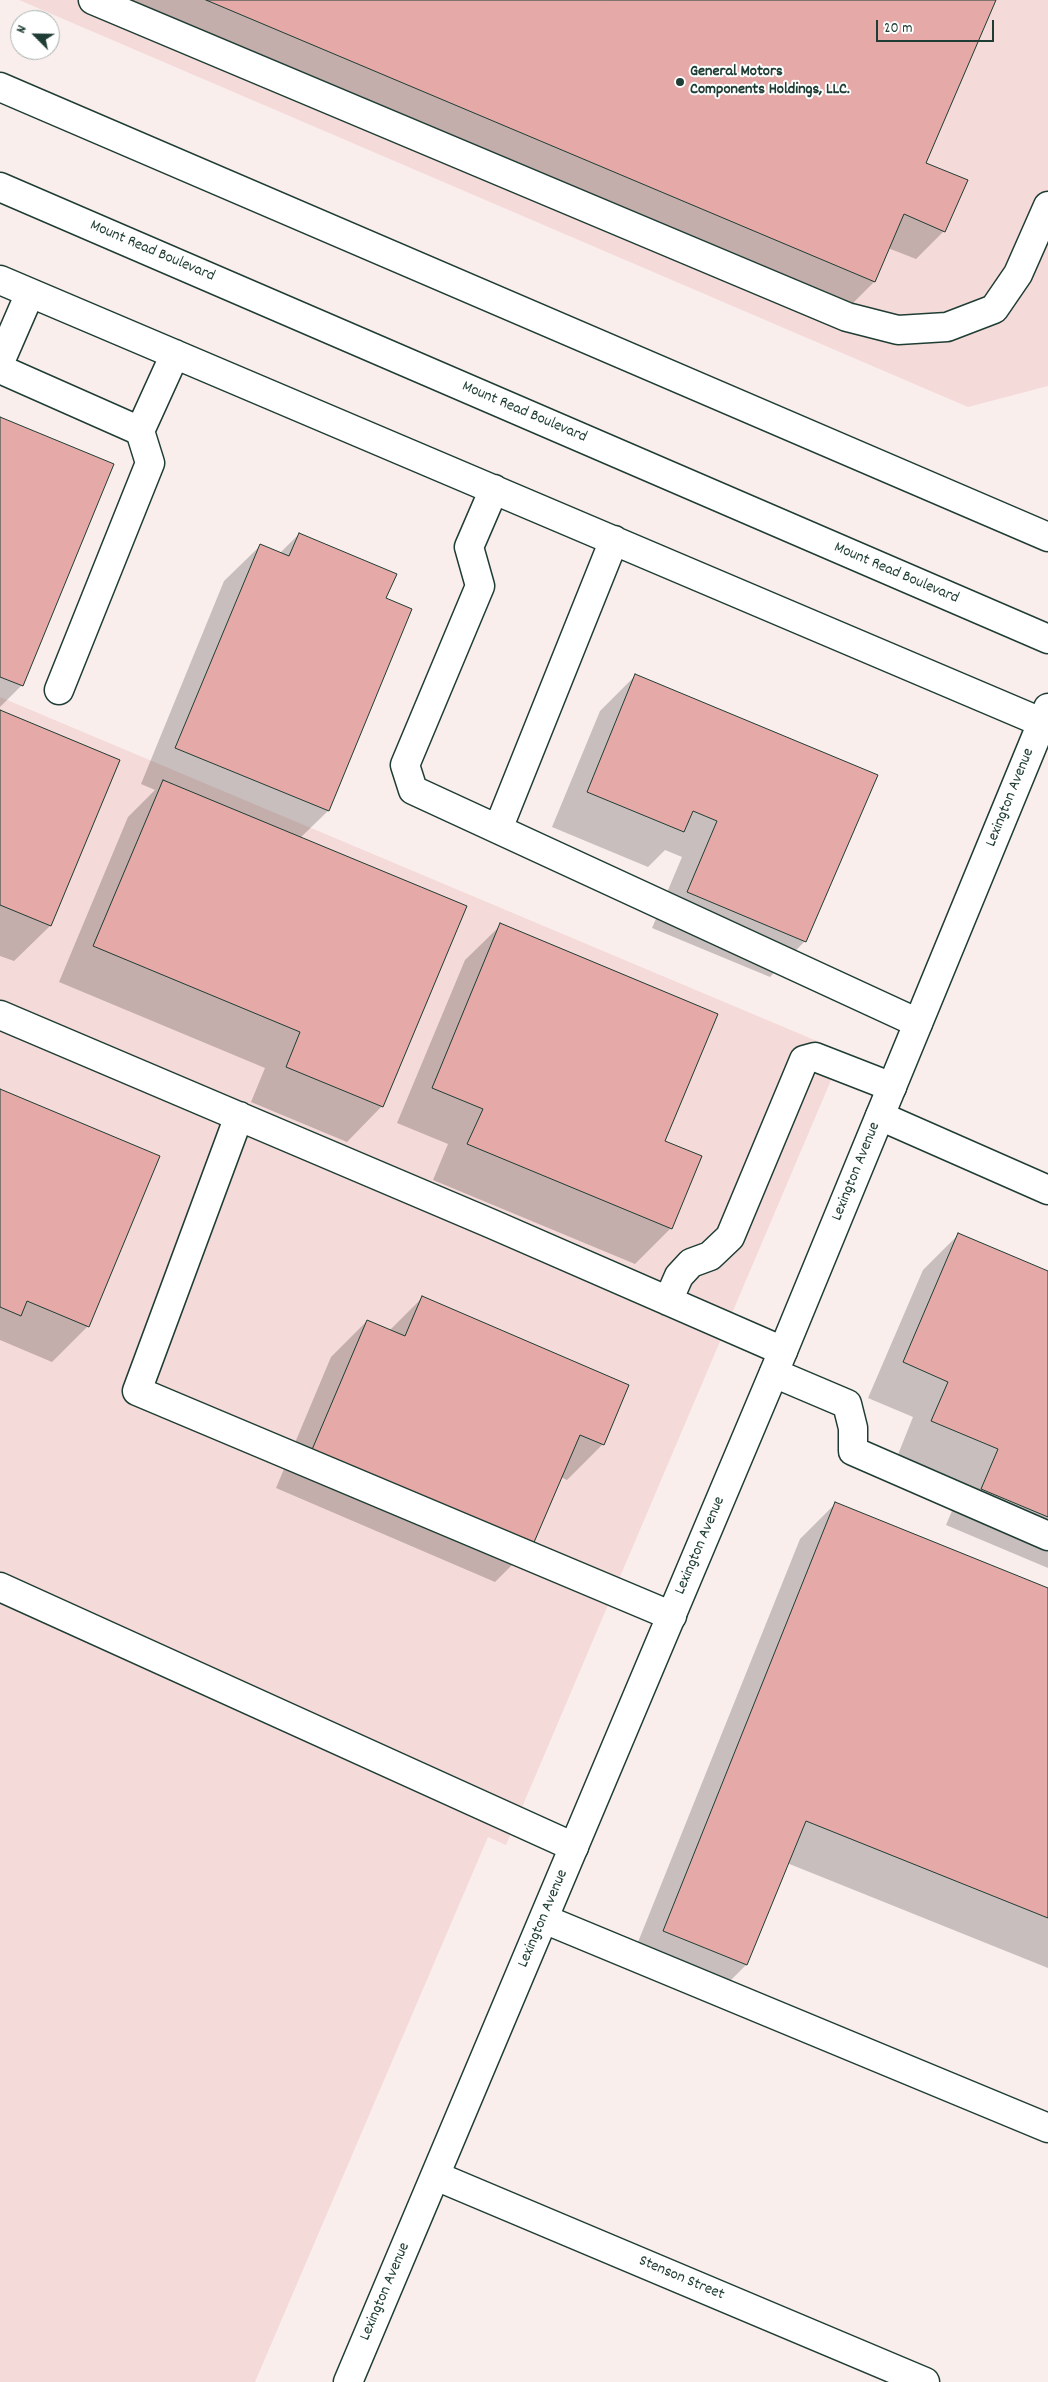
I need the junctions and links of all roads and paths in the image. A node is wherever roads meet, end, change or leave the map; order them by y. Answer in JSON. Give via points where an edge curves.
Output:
{"nodes":[{"id":1,"x":93,"y":0,"type":"edge"},
{"id":2,"x":0,"y":87,"type":"edge"},
{"id":3,"x":0,"y":187,"type":"edge"},
{"id":4,"x":1048,"y":206,"type":"edge"},
{"id":5,"x":0,"y":280,"type":"edge"},
{"id":6,"x":30,"y":292,"type":"junction"},
{"id":7,"x":175,"y":354,"type":"junction"},
{"id":8,"x":0,"y":362,"type":"edge"},
{"id":9,"x":0,"y":369,"type":"edge"},
{"id":10,"x":140,"y":431,"type":"junction"},
{"id":11,"x":494,"y":490,"type":"junction"},
{"id":12,"x":1048,"y":537,"type":"edge"},
{"id":13,"x":614,"y":540,"type":"junction"},
{"id":14,"x":1048,"y":640,"type":"edge"},
{"id":15,"x":59,"y":690,"type":"dead end"},
{"id":16,"x":1046,"y":718,"type":"edge"},
{"id":17,"x":498,"y":829,"type":"junction"},
{"id":18,"x":0,"y":1015,"type":"edge"},
{"id":19,"x":918,"y":1023,"type":"junction"},
{"id":20,"x":892,"y":1087,"type":"junction"},
{"id":21,"x":239,"y":1116,"type":"junction"},
{"id":22,"x":880,"y":1116,"type":"junction"},
{"id":23,"x":1048,"y":1190,"type":"edge"},
{"id":24,"x":668,"y":1301,"type":"junction"},
{"id":25,"x":779,"y":1362,"type":"junction"},
{"id":26,"x":1048,"y":1536,"type":"edge"},
{"id":27,"x":0,"y":1587,"type":"edge"},
{"id":28,"x":672,"y":1616,"type":"junction"},
{"id":29,"x":574,"y":1847,"type":"junction"},
{"id":30,"x":544,"y":1919,"type":"junction"},
{"id":31,"x":1048,"y":2128,"type":"edge"},
{"id":32,"x":436,"y":2176,"type":"junction"},
{"id":33,"x":348,"y":2382,"type":"edge"},
{"id":34,"x":925,"y":2382,"type":"edge"}],
"edges":[{"from":1,"to":4,"type":"main road","via":[[847,317],[898,330],[947,327],[994,309],[1018,274]]},
{"from":2,"to":12,"type":"main road"},
{"from":3,"to":14,"type":"main road","name":"Mount Read Boulevard"},
{"from":5,"to":6,"type":"main road"},
{"from":6,"to":7,"type":"main road"},
{"from":6,"to":8,"type":"main road"},
{"from":7,"to":10,"type":"main road"},
{"from":7,"to":11,"type":"main road"},
{"from":9,"to":10,"type":"main road"},
{"from":10,"to":15,"type":"main road","via":[[150,463]]},
{"from":11,"to":13,"type":"main road"},
{"from":11,"to":17,"type":"main road","via":[[469,547],[480,586],[405,765],[413,790]]},
{"from":13,"to":16,"type":"main road"},
{"from":13,"to":17,"type":"main road"},
{"from":16,"to":19,"type":"main road","name":"Lexington Avenue"},
{"from":17,"to":19,"type":"main road"},
{"from":18,"to":21,"type":"main road"},
{"from":19,"to":20,"type":"main road","name":"Lexington Avenue"},
{"from":20,"to":22,"type":"main road","name":"Lexington Avenue"},
{"from":20,"to":24,"type":"main road","via":[[815,1056],[804,1060],[730,1237],[710,1256],[691,1262],[679,1276]]},
{"from":21,"to":24,"type":"main road"},
{"from":21,"to":28,"type":"main road","via":[[137,1391]]},
{"from":22,"to":23,"type":"main road"},
{"from":22,"to":25,"type":"main road","name":"Lexington Avenue"},
{"from":24,"to":25,"type":"main road"},
{"from":25,"to":26,"type":"main road","via":[[847,1404],[853,1428],[853,1451]]},
{"from":25,"to":28,"type":"main road","name":"Lexington Avenue"},
{"from":27,"to":29,"type":"main road"},
{"from":28,"to":29,"type":"main road","name":"Lexington Avenue"},
{"from":29,"to":30,"type":"main road","name":"Lexington Avenue"},
{"from":30,"to":31,"type":"main road"},
{"from":30,"to":32,"type":"main road","name":"Lexington Avenue"},
{"from":32,"to":33,"type":"main road","name":"Lexington Avenue"},
{"from":32,"to":34,"type":"main road","name":"Stenson Street"}]}
